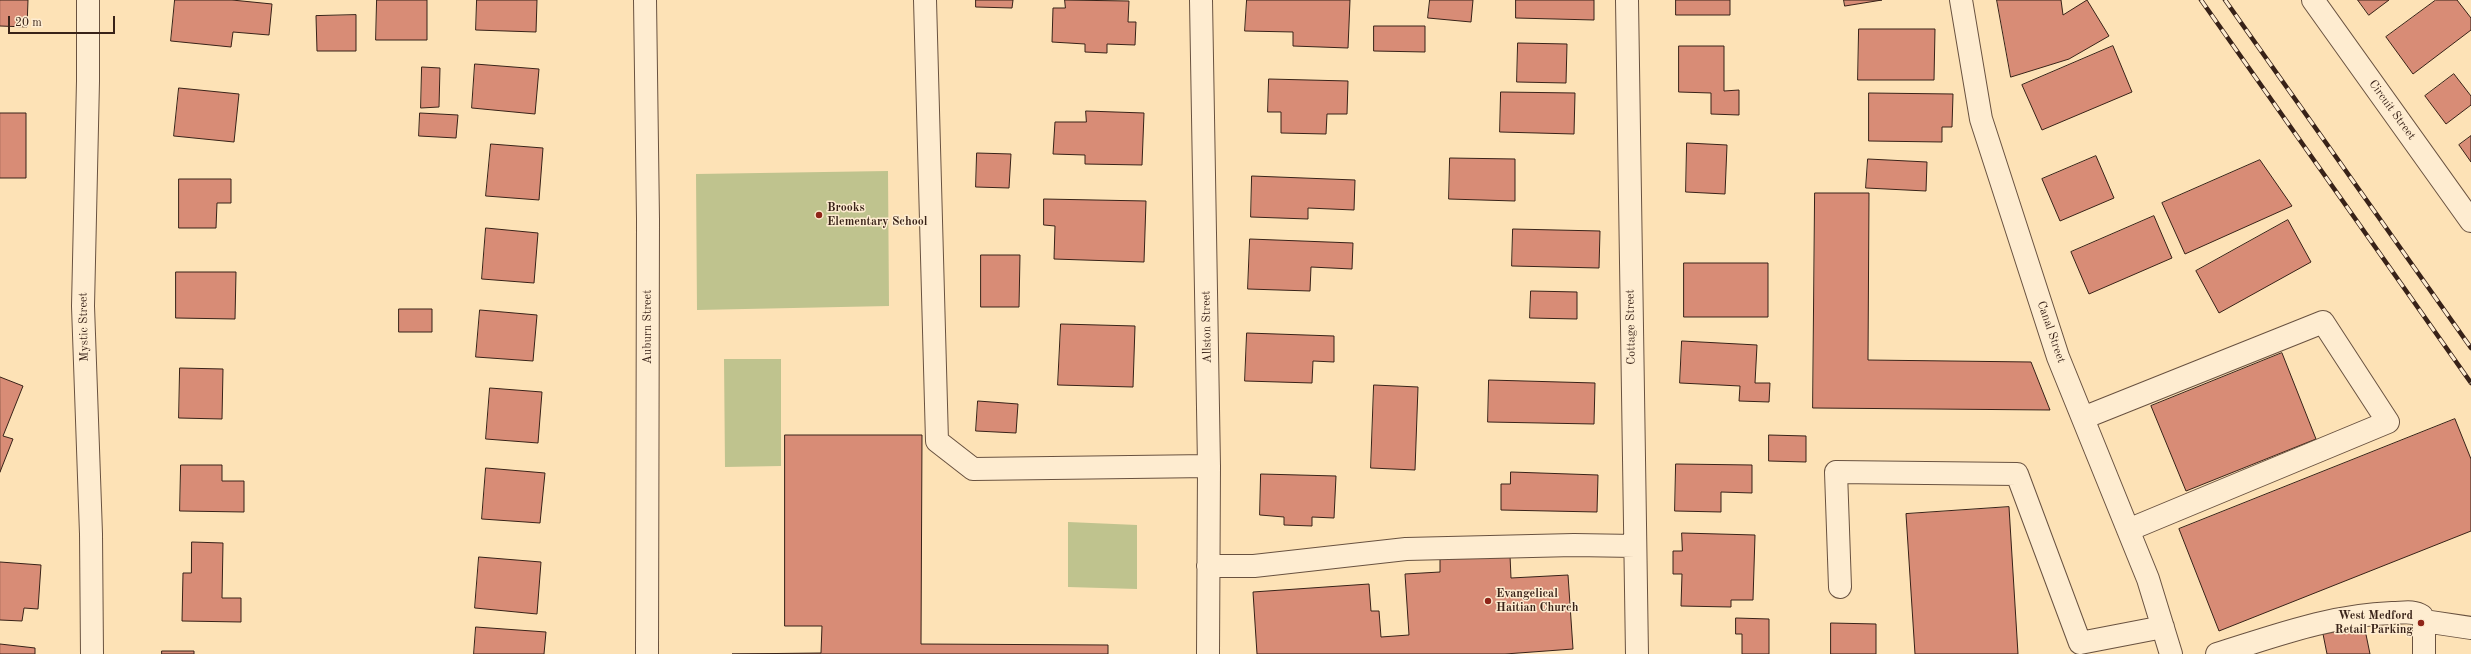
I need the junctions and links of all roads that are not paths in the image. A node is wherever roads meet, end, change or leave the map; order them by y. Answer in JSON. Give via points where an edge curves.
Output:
{"nodes":[{"id":1,"x":88,"y":0,"type":"edge"},
{"id":2,"x":645,"y":0,"type":"edge"},
{"id":3,"x":925,"y":0,"type":"edge"},
{"id":4,"x":1200,"y":0,"type":"edge"},
{"id":5,"x":1627,"y":0,"type":"edge"},
{"id":6,"x":1961,"y":0,"type":"edge"},
{"id":7,"x":2313,"y":0,"type":"edge"},
{"id":8,"x":2471,"y":220,"type":"edge"},
{"id":9,"x":2083,"y":418,"type":"junction"},
{"id":10,"x":1209,"y":466,"type":"junction"},
{"id":11,"x":2128,"y":530,"type":"junction"},
{"id":12,"x":1635,"y":546,"type":"junction"},
{"id":13,"x":1208,"y":566,"type":"junction"},
{"id":14,"x":1840,"y":587,"type":"dead end"},
{"id":15,"x":2424,"y":621,"type":"junction"},
{"id":16,"x":2163,"y":628,"type":"junction"},
{"id":17,"x":2471,"y":628,"type":"edge"},
{"id":18,"x":92,"y":654,"type":"edge"},
{"id":19,"x":647,"y":654,"type":"edge"},
{"id":20,"x":1208,"y":654,"type":"edge"},
{"id":21,"x":1636,"y":654,"type":"edge"},
{"id":22,"x":2171,"y":654,"type":"edge"},
{"id":23,"x":2217,"y":654,"type":"edge"},
{"id":24,"x":2424,"y":654,"type":"edge"}],
"edges":[{"from":1,"to":18,"type":"street","name":"Mystic Street","via":[[83,306],[91,534]]},
{"from":2,"to":19,"type":"street","name":"Auburn Street","via":[[648,227]]},
{"from":3,"to":10,"type":"street","via":[[937,441],[973,469]]},
{"from":4,"to":10,"type":"street","name":"Allston Street"},
{"from":5,"to":12,"type":"street","name":"Cottage Street"},
{"from":6,"to":9,"type":"street","name":"Canal Street","via":[[1981,119],[2058,357]]},
{"from":7,"to":8,"type":"street","name":"Circuit Street"},
{"from":9,"to":11,"type":"street","name":"Canal Street"},
{"from":9,"to":11,"type":"street","via":[[2323,322],[2388,422]]},
{"from":10,"to":13,"type":"street","name":"Allston Street"},
{"from":11,"to":16,"type":"street","name":"Canal Street","via":[[2148,579]]},
{"from":12,"to":13,"type":"street","via":[[1406,549],[1254,566]]},
{"from":12,"to":21,"type":"street","name":"Cottage Street"},
{"from":13,"to":20,"type":"street","name":"Allston Street"},
{"from":14,"to":16,"type":"street","via":[[1836,472],[2016,474],[2080,643]]},
{"from":15,"to":17,"type":"street"},
{"from":15,"to":23,"type":"street","via":[[2422,616],[2411,612],[2342,618]]},
{"from":15,"to":24,"type":"street"},
{"from":16,"to":22,"type":"street","name":"Canal Street"}]}
